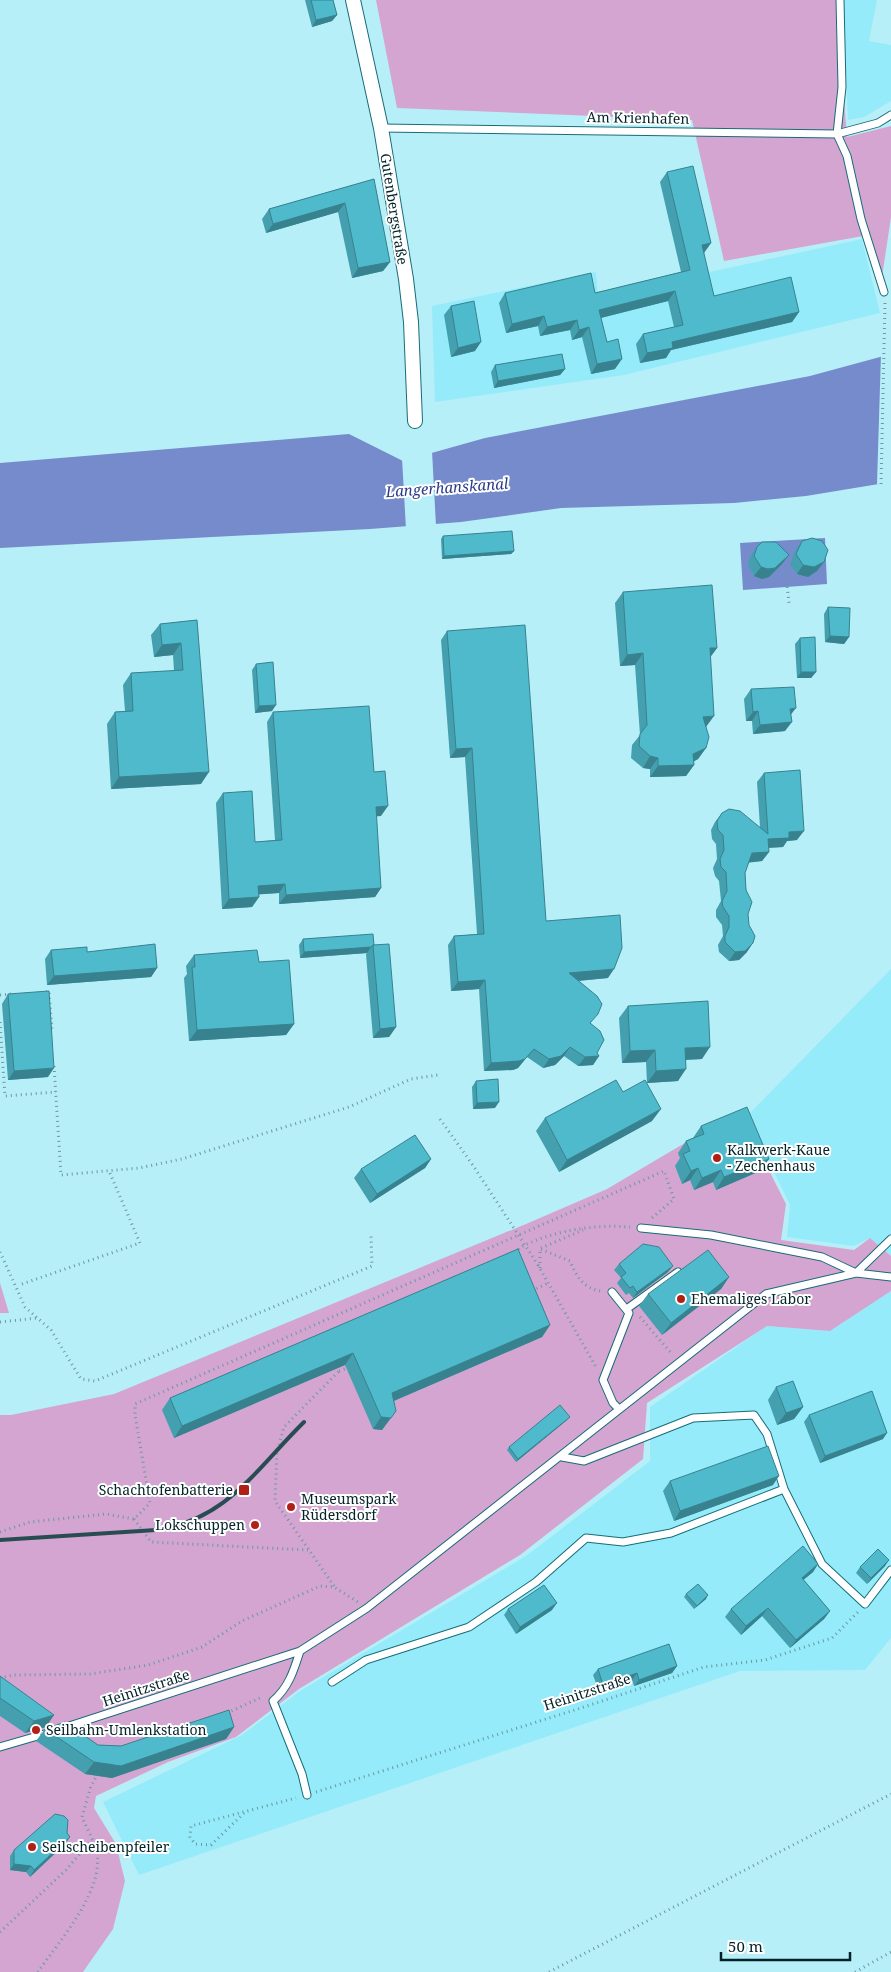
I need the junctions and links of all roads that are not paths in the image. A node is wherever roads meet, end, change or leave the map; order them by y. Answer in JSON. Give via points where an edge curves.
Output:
{"nodes":[{"id":1,"x":353,"y":0,"type":"edge"},
{"id":2,"x":840,"y":0,"type":"edge"},
{"id":3,"x":891,"y":115,"type":"edge"},
{"id":4,"x":381,"y":128,"type":"junction"},
{"id":5,"x":837,"y":134,"type":"junction"},
{"id":6,"x":884,"y":292,"type":"road end"},
{"id":7,"x":415,"y":421,"type":"dead end"},
{"id":8,"x":641,"y":1228,"type":"road end"},
{"id":9,"x":891,"y":1239,"type":"edge"},
{"id":10,"x":679,"y":1271,"type":"edge"},
{"id":11,"x":856,"y":1273,"type":"junction"},
{"id":12,"x":891,"y":1277,"type":"edge"},
{"id":13,"x":612,"y":1292,"type":"road end"},
{"id":14,"x":628,"y":1311,"type":"junction"},
{"id":15,"x":619,"y":1409,"type":"junction"},
{"id":16,"x":562,"y":1456,"type":"junction"},
{"id":17,"x":784,"y":1489,"type":"junction"},
{"id":18,"x":891,"y":1570,"type":"edge"},
{"id":19,"x":300,"y":1651,"type":"junction"},
{"id":20,"x":332,"y":1682,"type":"dead end"},
{"id":21,"x":0,"y":1747,"type":"edge"},
{"id":22,"x":307,"y":1795,"type":"road end"}],
"edges":[{"from":1,"to":4,"type":"street","name":"Gutenbergstraße"},
{"from":2,"to":5,"type":"lane","via":[[842,86]]},
{"from":3,"to":5,"type":"lane","name":"Am Krienhafen"},
{"from":4,"to":5,"type":"lane","name":"Am Krienhafen"},
{"from":4,"to":7,"type":"street","name":"Gutenbergstraße","via":[[411,322]]},
{"from":5,"to":6,"type":"lane","via":[[847,156],[861,219]]},
{"from":8,"to":11,"type":"lane","via":[[711,1234],[822,1257]]},
{"from":9,"to":11,"type":"lane"},
{"from":10,"to":14,"type":"lane"},
{"from":11,"to":12,"type":"lane","name":"Heinitzstraße"},
{"from":11,"to":15,"type":"lane","name":"Heinitzstraße","via":[[766,1294]]},
{"from":13,"to":14,"type":"lane"},
{"from":14,"to":15,"type":"lane","via":[[603,1380]]},
{"from":15,"to":16,"type":"lane","name":"Heinitzstraße"},
{"from":16,"to":17,"type":"lane","via":[[584,1461],[693,1418],[754,1415],[768,1434]]},
{"from":16,"to":19,"type":"lane","name":"Heinitzstraße","via":[[367,1608]]},
{"from":17,"to":18,"type":"lane","via":[[822,1564],[865,1604]]},
{"from":17,"to":20,"type":"lane","via":[[671,1533],[622,1542],[586,1538],[536,1582],[469,1627],[366,1660]]},
{"from":19,"to":21,"type":"lane","name":"Heinitzstraße"},
{"from":19,"to":22,"type":"lane","via":[[291,1679],[273,1701]]}]}
